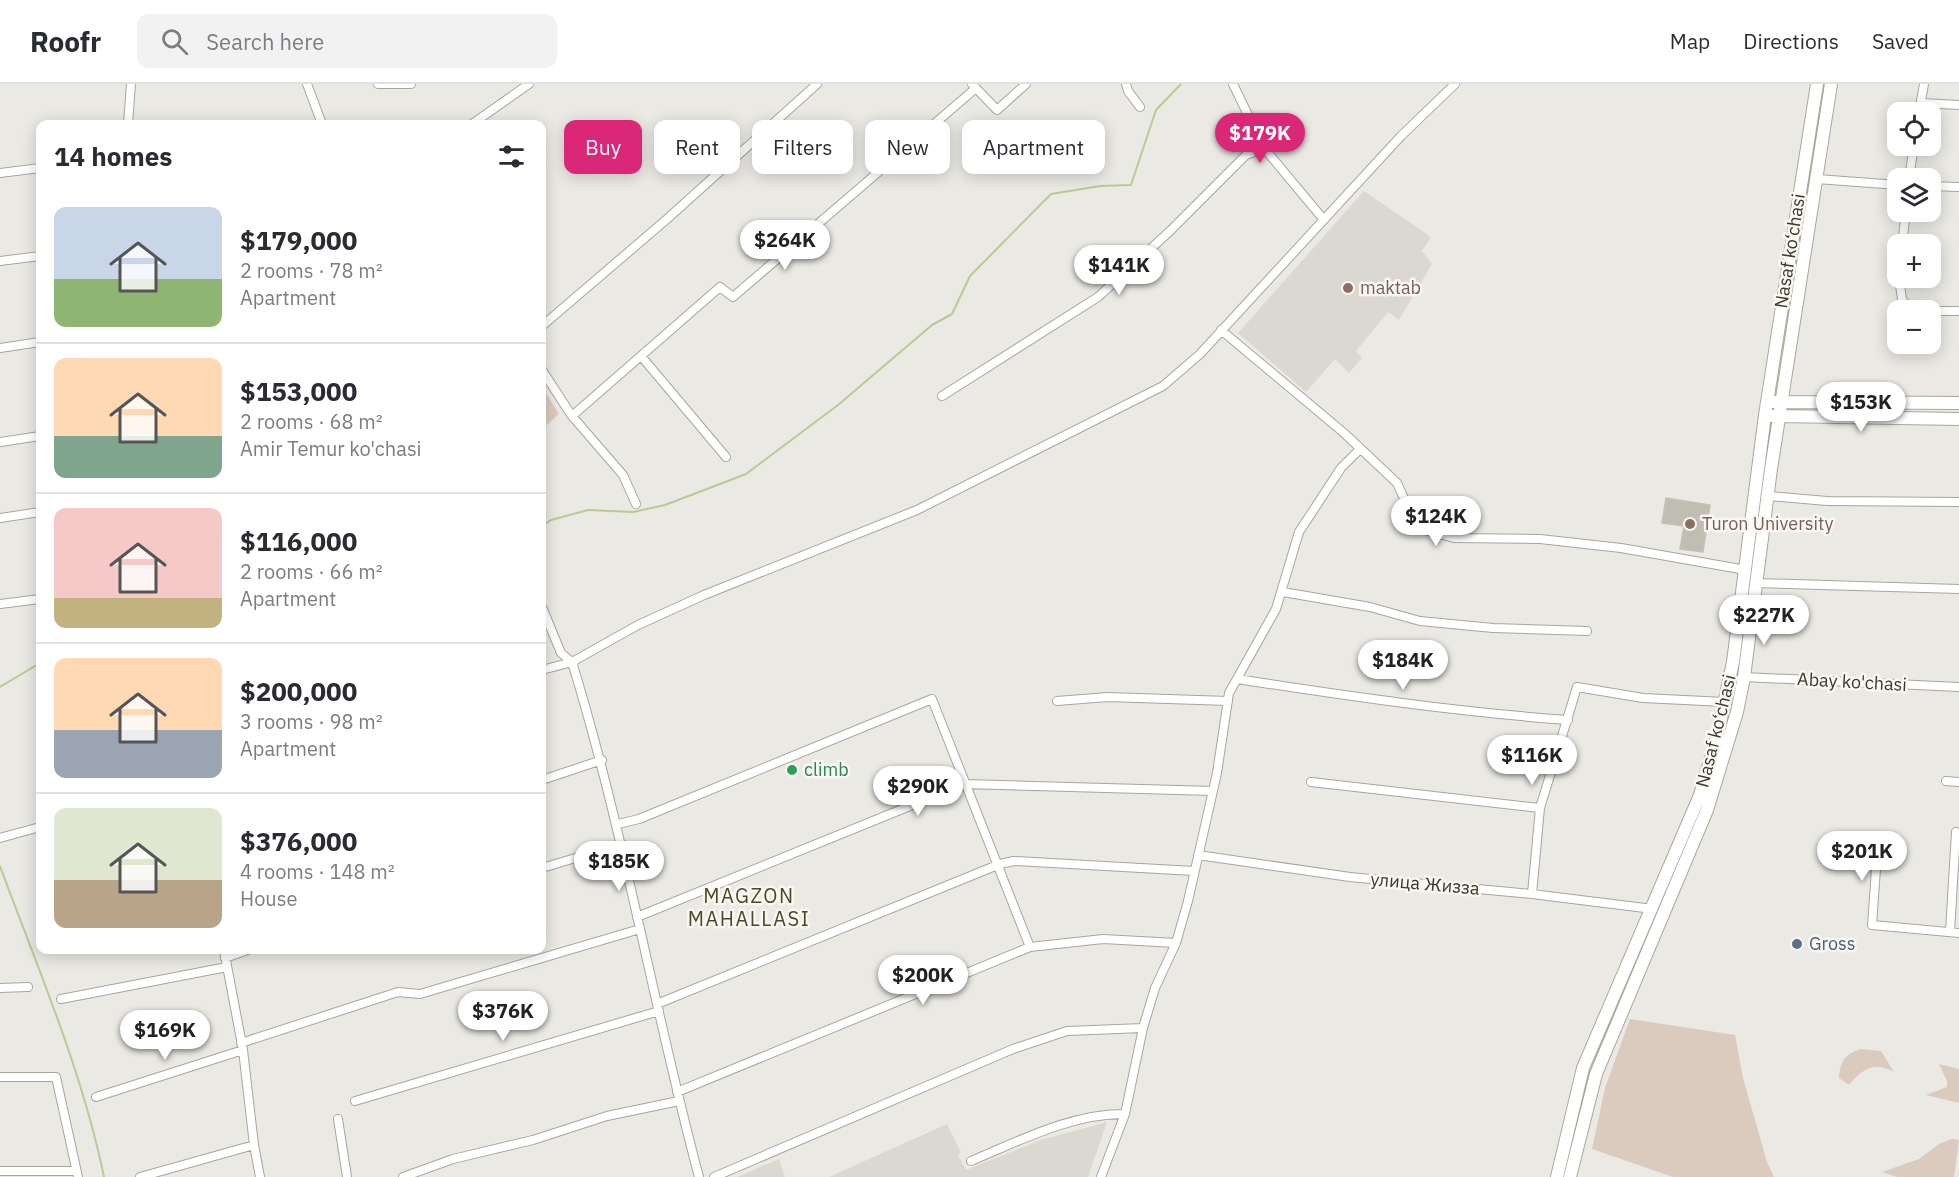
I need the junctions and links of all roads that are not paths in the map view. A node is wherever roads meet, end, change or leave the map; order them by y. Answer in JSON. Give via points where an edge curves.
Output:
{"nodes":[{"id":1,"x":130,"y":84,"type":"edge"},
{"id":2,"x":307,"y":84,"type":"edge"},
{"id":3,"x":378,"y":84,"type":"edge"},
{"id":4,"x":411,"y":84,"type":"edge"},
{"id":5,"x":528,"y":84,"type":"edge"},
{"id":6,"x":817,"y":84,"type":"edge"},
{"id":7,"x":1026,"y":84,"type":"edge"},
{"id":8,"x":1126,"y":84,"type":"edge"},
{"id":9,"x":1233,"y":84,"type":"edge"},
{"id":10,"x":1455,"y":84,"type":"edge"},
{"id":11,"x":1817,"y":84,"type":"edge"},
{"id":12,"x":1831,"y":84,"type":"edge"},
{"id":13,"x":1924,"y":84,"type":"edge"},
{"id":14,"x":974,"y":86,"type":"edge"},
{"id":15,"x":1921,"y":102,"type":"edge"},
{"id":16,"x":1941,"y":104,"type":"edge"},
{"id":17,"x":1959,"y":105,"type":"edge"},
{"id":18,"x":1140,"y":107,"type":"dead end"},
{"id":19,"x":128,"y":120,"type":"edge"},
{"id":20,"x":320,"y":120,"type":"edge"},
{"id":21,"x":478,"y":120,"type":"edge"},
{"id":22,"x":1264,"y":148,"type":"junction"},
{"id":23,"x":36,"y":168,"type":"edge"},
{"id":24,"x":0,"y":173,"type":"edge"},
{"id":25,"x":1817,"y":179,"type":"junction"},
{"id":26,"x":1887,"y":183,"type":"edge"},
{"id":27,"x":1941,"y":186,"type":"edge"},
{"id":28,"x":1959,"y":187,"type":"edge"},
{"id":29,"x":1324,"y":220,"type":"junction"},
{"id":30,"x":36,"y":256,"type":"edge"},
{"id":31,"x":0,"y":261,"type":"edge"},
{"id":32,"x":1959,"y":310,"type":"edge"},
{"id":33,"x":1941,"y":311,"type":"edge"},
{"id":34,"x":546,"y":323,"type":"edge"},
{"id":35,"x":1221,"y":330,"type":"junction"},
{"id":36,"x":36,"y":343,"type":"edge"},
{"id":37,"x":0,"y":348,"type":"edge"},
{"id":38,"x":640,"y":356,"type":"junction"},
{"id":39,"x":546,"y":376,"type":"edge"},
{"id":40,"x":942,"y":396,"type":"dead end"},
{"id":41,"x":1767,"y":402,"type":"junction"},
{"id":42,"x":1781,"y":403,"type":"junction"},
{"id":43,"x":1959,"y":403,"type":"edge"},
{"id":44,"x":572,"y":416,"type":"junction"},
{"id":45,"x":1765,"y":416,"type":"junction"},
{"id":46,"x":1779,"y":417,"type":"junction"},
{"id":47,"x":1959,"y":419,"type":"edge"},
{"id":48,"x":36,"y":437,"type":"edge"},
{"id":49,"x":0,"y":442,"type":"edge"},
{"id":50,"x":1360,"y":448,"type":"junction"},
{"id":51,"x":726,"y":457,"type":"dead end"},
{"id":52,"x":1768,"y":496,"type":"junction"},
{"id":53,"x":1959,"y":502,"type":"edge"},
{"id":54,"x":636,"y":504,"type":"dead end"},
{"id":55,"x":36,"y":513,"type":"edge"},
{"id":56,"x":0,"y":518,"type":"edge"},
{"id":57,"x":1746,"y":570,"type":"junction"},
{"id":58,"x":1757,"y":583,"type":"junction"},
{"id":59,"x":1959,"y":589,"type":"edge"},
{"id":60,"x":1283,"y":592,"type":"junction"},
{"id":61,"x":36,"y":600,"type":"edge"},
{"id":62,"x":0,"y":604,"type":"edge"},
{"id":63,"x":546,"y":617,"type":"edge"},
{"id":64,"x":1587,"y":632,"type":"dead end"},
{"id":65,"x":572,"y":662,"type":"junction"},
{"id":66,"x":546,"y":669,"type":"edge"},
{"id":67,"x":1744,"y":677,"type":"junction"},
{"id":68,"x":1237,"y":679,"type":"junction"},
{"id":69,"x":1959,"y":687,"type":"edge"},
{"id":70,"x":1057,"y":701,"type":"dead end"},
{"id":71,"x":1228,"y":701,"type":"junction"},
{"id":72,"x":1725,"y":702,"type":"junction"},
{"id":73,"x":1568,"y":720,"type":"junction"},
{"id":74,"x":602,"y":760,"type":"junction"},
{"id":75,"x":546,"y":779,"type":"edge"},
{"id":76,"x":1946,"y":781,"type":"dead end"},
{"id":77,"x":1311,"y":782,"type":"dead end"},
{"id":78,"x":1959,"y":782,"type":"edge"},
{"id":79,"x":964,"y":784,"type":"junction"},
{"id":80,"x":1213,"y":790,"type":"junction"},
{"id":81,"x":1540,"y":808,"type":"junction"},
{"id":82,"x":618,"y":824,"type":"junction"},
{"id":83,"x":36,"y":827,"type":"edge"},
{"id":84,"x":1956,"y":832,"type":"dead end"},
{"id":85,"x":0,"y":838,"type":"edge"},
{"id":86,"x":1878,"y":841,"type":"dead end"},
{"id":87,"x":622,"y":844,"type":"junction"},
{"id":88,"x":1198,"y":855,"type":"junction"},
{"id":89,"x":1000,"y":864,"type":"junction"},
{"id":90,"x":546,"y":867,"type":"edge"},
{"id":91,"x":1194,"y":871,"type":"junction"},
{"id":92,"x":1532,"y":894,"type":"junction"},
{"id":93,"x":1653,"y":909,"type":"junction"},
{"id":94,"x":638,"y":917,"type":"junction"},
{"id":95,"x":640,"y":929,"type":"junction"},
{"id":96,"x":1954,"y":933,"type":"edge"},
{"id":97,"x":1176,"y":943,"type":"junction"},
{"id":98,"x":1030,"y":947,"type":"junction"},
{"id":99,"x":224,"y":954,"type":"edge"},
{"id":100,"x":227,"y":967,"type":"junction"},
{"id":101,"x":0,"y":987,"type":"edge"},
{"id":102,"x":28,"y":987,"type":"dead end"},
{"id":103,"x":61,"y":999,"type":"dead end"},
{"id":104,"x":658,"y":1007,"type":"junction"},
{"id":105,"x":1143,"y":1028,"type":"junction"},
{"id":106,"x":242,"y":1046,"type":"junction"},
{"id":107,"x":0,"y":1077,"type":"edge"},
{"id":108,"x":96,"y":1097,"type":"dead end"},
{"id":109,"x":678,"y":1097,"type":"junction"},
{"id":110,"x":355,"y":1101,"type":"dead end"},
{"id":111,"x":1125,"y":1113,"type":"junction"},
{"id":112,"x":338,"y":1119,"type":"dead end"},
{"id":113,"x":254,"y":1145,"type":"junction"},
{"id":114,"x":972,"y":1161,"type":"dead end"},
{"id":115,"x":0,"y":1171,"type":"edge"},
{"id":116,"x":77,"y":1174,"type":"edge"},
{"id":117,"x":140,"y":1177,"type":"edge"},
{"id":118,"x":260,"y":1177,"type":"edge"},
{"id":119,"x":347,"y":1177,"type":"edge"},
{"id":120,"x":403,"y":1177,"type":"edge"},
{"id":121,"x":699,"y":1177,"type":"edge"},
{"id":122,"x":714,"y":1177,"type":"edge"},
{"id":123,"x":1101,"y":1177,"type":"edge"},
{"id":124,"x":1557,"y":1177,"type":"edge"},
{"id":125,"x":1570,"y":1177,"type":"edge"}],
"edges":[{"from":1,"to":19,"type":"street"},
{"from":2,"to":20,"type":"street"},
{"from":3,"to":4,"type":"street"},
{"from":5,"to":21,"type":"street"},
{"from":6,"to":34,"type":"street"},
{"from":7,"to":14,"type":"street","via":[[997,110]]},
{"from":8,"to":18,"type":"street"},
{"from":9,"to":22,"type":"street"},
{"from":10,"to":29,"type":"street"},
{"from":11,"to":41,"type":"main road","name":"Nasaf ko‘chasi"},
{"from":12,"to":25,"type":"main road","name":"Nasaf ko‘chasi"},
{"from":13,"to":15,"type":"street"},
{"from":14,"to":38,"type":"street","via":[[733,297],[720,287]]},
{"from":16,"to":17,"type":"street"},
{"from":22,"to":29,"type":"street"},
{"from":22,"to":40,"type":"street","via":[[1246,155],[1098,297]]},
{"from":23,"to":24,"type":"street"},
{"from":25,"to":26,"type":"street"},
{"from":25,"to":42,"type":"main road","name":"Nasaf ko‘chasi"},
{"from":27,"to":28,"type":"street"},
{"from":29,"to":35,"type":"street"},
{"from":30,"to":31,"type":"street"},
{"from":32,"to":33,"type":"street"},
{"from":35,"to":50,"type":"street"},
{"from":35,"to":65,"type":"street","via":[[1163,386],[1095,423],[917,510],[638,625]]},
{"from":36,"to":37,"type":"street"},
{"from":38,"to":44,"type":"street"},
{"from":38,"to":51,"type":"street"},
{"from":39,"to":44,"type":"street"},
{"from":41,"to":42,"type":"main road"},
{"from":41,"to":45,"type":"main road","name":"Nasaf ko‘chasi"},
{"from":42,"to":43,"type":"main road"},
{"from":42,"to":46,"type":"main road","name":"Nasaf ko‘chasi"},
{"from":44,"to":54,"type":"street","via":[[623,475]]},
{"from":45,"to":46,"type":"main road"},
{"from":45,"to":57,"type":"main road","name":"Nasaf ko‘chasi"},
{"from":46,"to":47,"type":"main road"},
{"from":46,"to":52,"type":"main road","name":"Nasaf ko‘chasi"},
{"from":48,"to":49,"type":"street"},
{"from":50,"to":57,"type":"street","via":[[1397,483],[1416,525],[1428,531],[1454,538],[1540,539],[1621,548]]},
{"from":50,"to":60,"type":"street","via":[[1341,468],[1299,532]]},
{"from":52,"to":53,"type":"street","via":[[1827,501]]},
{"from":52,"to":58,"type":"main road","name":"Nasaf ko‘chasi"},
{"from":55,"to":56,"type":"street"},
{"from":57,"to":72,"type":"main road","name":"Nasaf ko‘chasi"},
{"from":58,"to":59,"type":"street"},
{"from":58,"to":67,"type":"main road","name":"Nasaf ko‘chasi"},
{"from":60,"to":64,"type":"street","via":[[1370,606],[1420,621]]},
{"from":60,"to":68,"type":"street"},
{"from":61,"to":62,"type":"street"},
{"from":63,"to":65,"type":"street","via":[[561,653]]},
{"from":65,"to":66,"type":"street"},
{"from":65,"to":74,"type":"street"},
{"from":67,"to":69,"type":"street","name":"Abay ko'chasi"},
{"from":67,"to":125,"type":"main road","name":"Nasaf ko‘chasi","via":[[1729,744],[1707,810],[1596,1074]]},
{"from":68,"to":71,"type":"street"},
{"from":68,"to":73,"type":"street","via":[[1375,700]]},
{"from":70,"to":71,"type":"street","via":[[1108,697]]},
{"from":71,"to":80,"type":"street"},
{"from":72,"to":73,"type":"street","via":[[1643,698],[1577,687]]},
{"from":72,"to":93,"type":"main road","name":"Nasaf ko‘chasi","via":[[1700,795]]},
{"from":73,"to":81,"type":"street"},
{"from":74,"to":75,"type":"street"},
{"from":74,"to":82,"type":"street"},
{"from":76,"to":78,"type":"street"},
{"from":77,"to":81,"type":"street"},
{"from":79,"to":80,"type":"street"},
{"from":79,"to":82,"type":"street","via":[[932,699],[639,819]]},
{"from":79,"to":89,"type":"street"},
{"from":79,"to":94,"type":"street"},
{"from":80,"to":88,"type":"street"},
{"from":81,"to":92,"type":"street"},
{"from":82,"to":87,"type":"street"},
{"from":83,"to":85,"type":"street"},
{"from":84,"to":96,"type":"street"},
{"from":86,"to":96,"type":"street","via":[[1872,925]]},
{"from":87,"to":90,"type":"street"},
{"from":87,"to":94,"type":"street"},
{"from":88,"to":91,"type":"street"},
{"from":88,"to":92,"type":"street","name":"улица Жизза","via":[[1350,878]]},
{"from":89,"to":91,"type":"street","via":[[1014,861]]},
{"from":89,"to":98,"type":"street"},
{"from":89,"to":104,"type":"street"},
{"from":91,"to":97,"type":"street"},
{"from":92,"to":93,"type":"street","name":"улица Жизза"},
{"from":93,"to":124,"type":"main road","name":"Nasaf ko‘chasi","via":[[1583,1068]]},
{"from":94,"to":95,"type":"street"},
{"from":95,"to":104,"type":"street"},
{"from":95,"to":106,"type":"street","via":[[420,994],[399,992]]},
{"from":97,"to":98,"type":"street","via":[[1104,939]]},
{"from":97,"to":105,"type":"street","via":[[1155,988]]},
{"from":98,"to":109,"type":"street"},
{"from":99,"to":100,"type":"street"},
{"from":100,"to":103,"type":"street"},
{"from":100,"to":106,"type":"street"},
{"from":101,"to":102,"type":"street"},
{"from":104,"to":109,"type":"street"},
{"from":104,"to":110,"type":"street"},
{"from":105,"to":111,"type":"street"},
{"from":105,"to":122,"type":"street","via":[[1067,1031],[1013,1049]]},
{"from":106,"to":108,"type":"street"},
{"from":106,"to":113,"type":"street"},
{"from":107,"to":116,"type":"street","via":[[56,1077]]},
{"from":109,"to":120,"type":"street","via":[[453,1159]]},
{"from":109,"to":121,"type":"street"},
{"from":111,"to":114,"type":"street","via":[[1109,1113],[1047,1130]]},
{"from":111,"to":123,"type":"street"},
{"from":112,"to":119,"type":"street"},
{"from":113,"to":117,"type":"street"},
{"from":113,"to":118,"type":"street"},
{"from":115,"to":116,"type":"street"}]}
